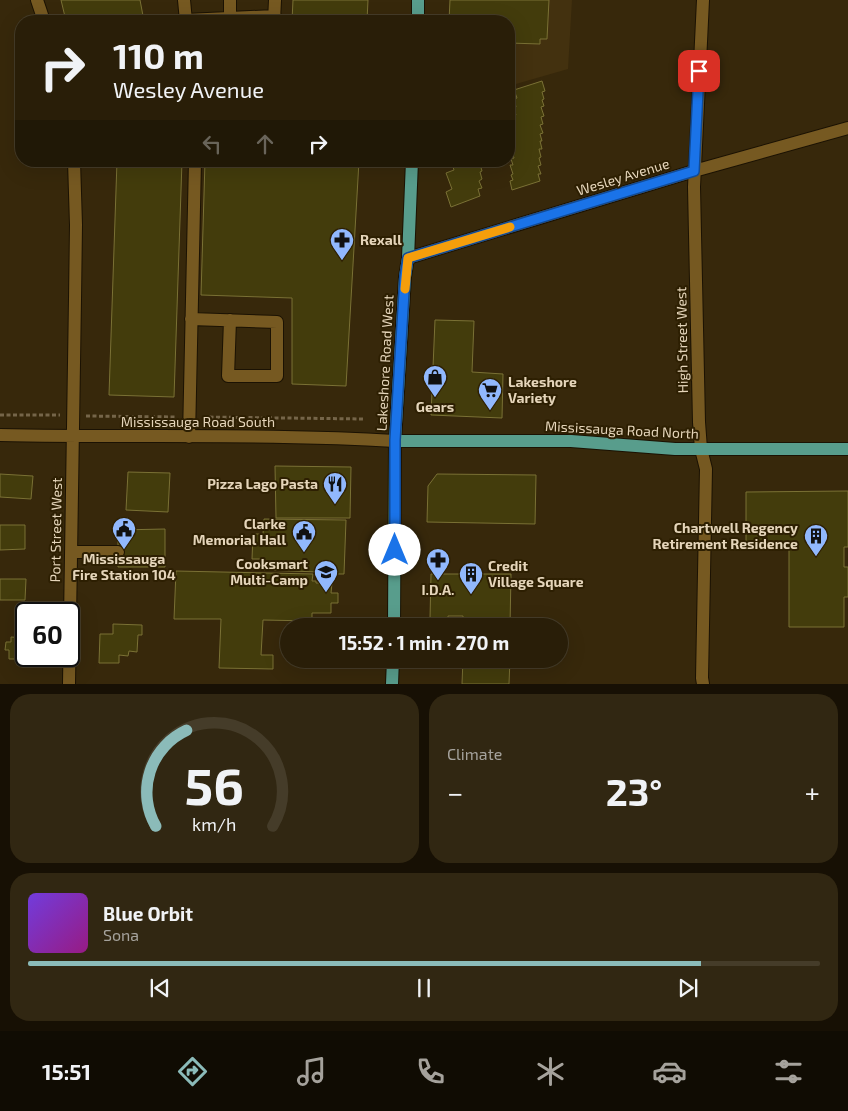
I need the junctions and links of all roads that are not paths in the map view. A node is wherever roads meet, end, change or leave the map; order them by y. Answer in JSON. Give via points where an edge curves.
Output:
{"nodes":[{"id":1,"x":37,"y":0,"type":"edge"},
{"id":2,"x":184,"y":0,"type":"edge"},
{"id":3,"x":230,"y":0,"type":"edge"},
{"id":4,"x":275,"y":0,"type":"edge"},
{"id":5,"x":418,"y":0,"type":"edge"},
{"id":6,"x":703,"y":0,"type":"edge"},
{"id":7,"x":42,"y":15,"type":"edge"},
{"id":8,"x":186,"y":15,"type":"edge"},
{"id":9,"x":230,"y":15,"type":"edge"},
{"id":10,"x":274,"y":15,"type":"edge"},
{"id":11,"x":418,"y":15,"type":"edge"},
{"id":12,"x":848,"y":128,"type":"edge"},
{"id":13,"x":74,"y":167,"type":"edge"},
{"id":14,"x":195,"y":167,"type":"edge"},
{"id":15,"x":412,"y":167,"type":"edge"},
{"id":16,"x":694,"y":171,"type":"junction"},
{"id":17,"x":408,"y":258,"type":"junction"},
{"id":18,"x":191,"y":319,"type":"junction"},
{"id":19,"x":230,"y":320,"type":"junction"},
{"id":20,"x":0,"y":435,"type":"edge"},
{"id":21,"x":73,"y":437,"type":"junction"},
{"id":22,"x":189,"y":437,"type":"junction"},
{"id":23,"x":395,"y":440,"type":"junction"},
{"id":24,"x":701,"y":449,"type":"junction"},
{"id":25,"x":848,"y":449,"type":"edge"},
{"id":26,"x":71,"y":552,"type":"junction"},
{"id":27,"x":118,"y":552,"type":"dead end"},
{"id":28,"x":394,"y":618,"type":"edge"},
{"id":29,"x":393,"y":668,"type":"edge"},
{"id":30,"x":702,"y":681,"type":"edge"},
{"id":31,"x":69,"y":684,"type":"edge"},
{"id":32,"x":392,"y":684,"type":"edge"}],
"edges":[{"from":1,"to":7,"type":"street"},
{"from":2,"to":8,"type":"street"},
{"from":3,"to":9,"type":"street"},
{"from":4,"to":10,"type":"street"},
{"from":5,"to":11,"type":"main road"},
{"from":6,"to":16,"type":"street","name":"High Street West"},
{"from":12,"to":16,"type":"street","name":"Wesley Avenue"},
{"from":13,"to":21,"type":"street","name":"Port Street West"},
{"from":14,"to":18,"type":"street"},
{"from":15,"to":17,"type":"main road","name":"Lakeshore Road West"},
{"from":16,"to":17,"type":"street","name":"Wesley Avenue"},
{"from":16,"to":24,"type":"street","name":"High Street West"},
{"from":17,"to":23,"type":"main road","name":"Lakeshore Road West"},
{"from":18,"to":19,"type":"street"},
{"from":18,"to":22,"type":"street"},
{"from":19,"to":19,"type":"street","via":[[278,322],[277,376],[228,376]]},
{"from":20,"to":21,"type":"street","name":"Mississauga Road South"},
{"from":21,"to":22,"type":"street","name":"Mississauga Road South"},
{"from":21,"to":26,"type":"street","name":"Port Street West"},
{"from":22,"to":23,"type":"street","name":"Mississauga Road South"},
{"from":23,"to":24,"type":"main road","name":"Mississauga Road North","via":[[571,441]]},
{"from":23,"to":28,"type":"main road","name":"Lakeshore Road West"},
{"from":24,"to":25,"type":"main road","name":"Mississauga Road North"},
{"from":24,"to":30,"type":"street","name":"High Street West","via":[[706,469]]},
{"from":26,"to":27,"type":"street"},
{"from":26,"to":31,"type":"street","name":"Port Street West"},
{"from":29,"to":32,"type":"main road"}]}
